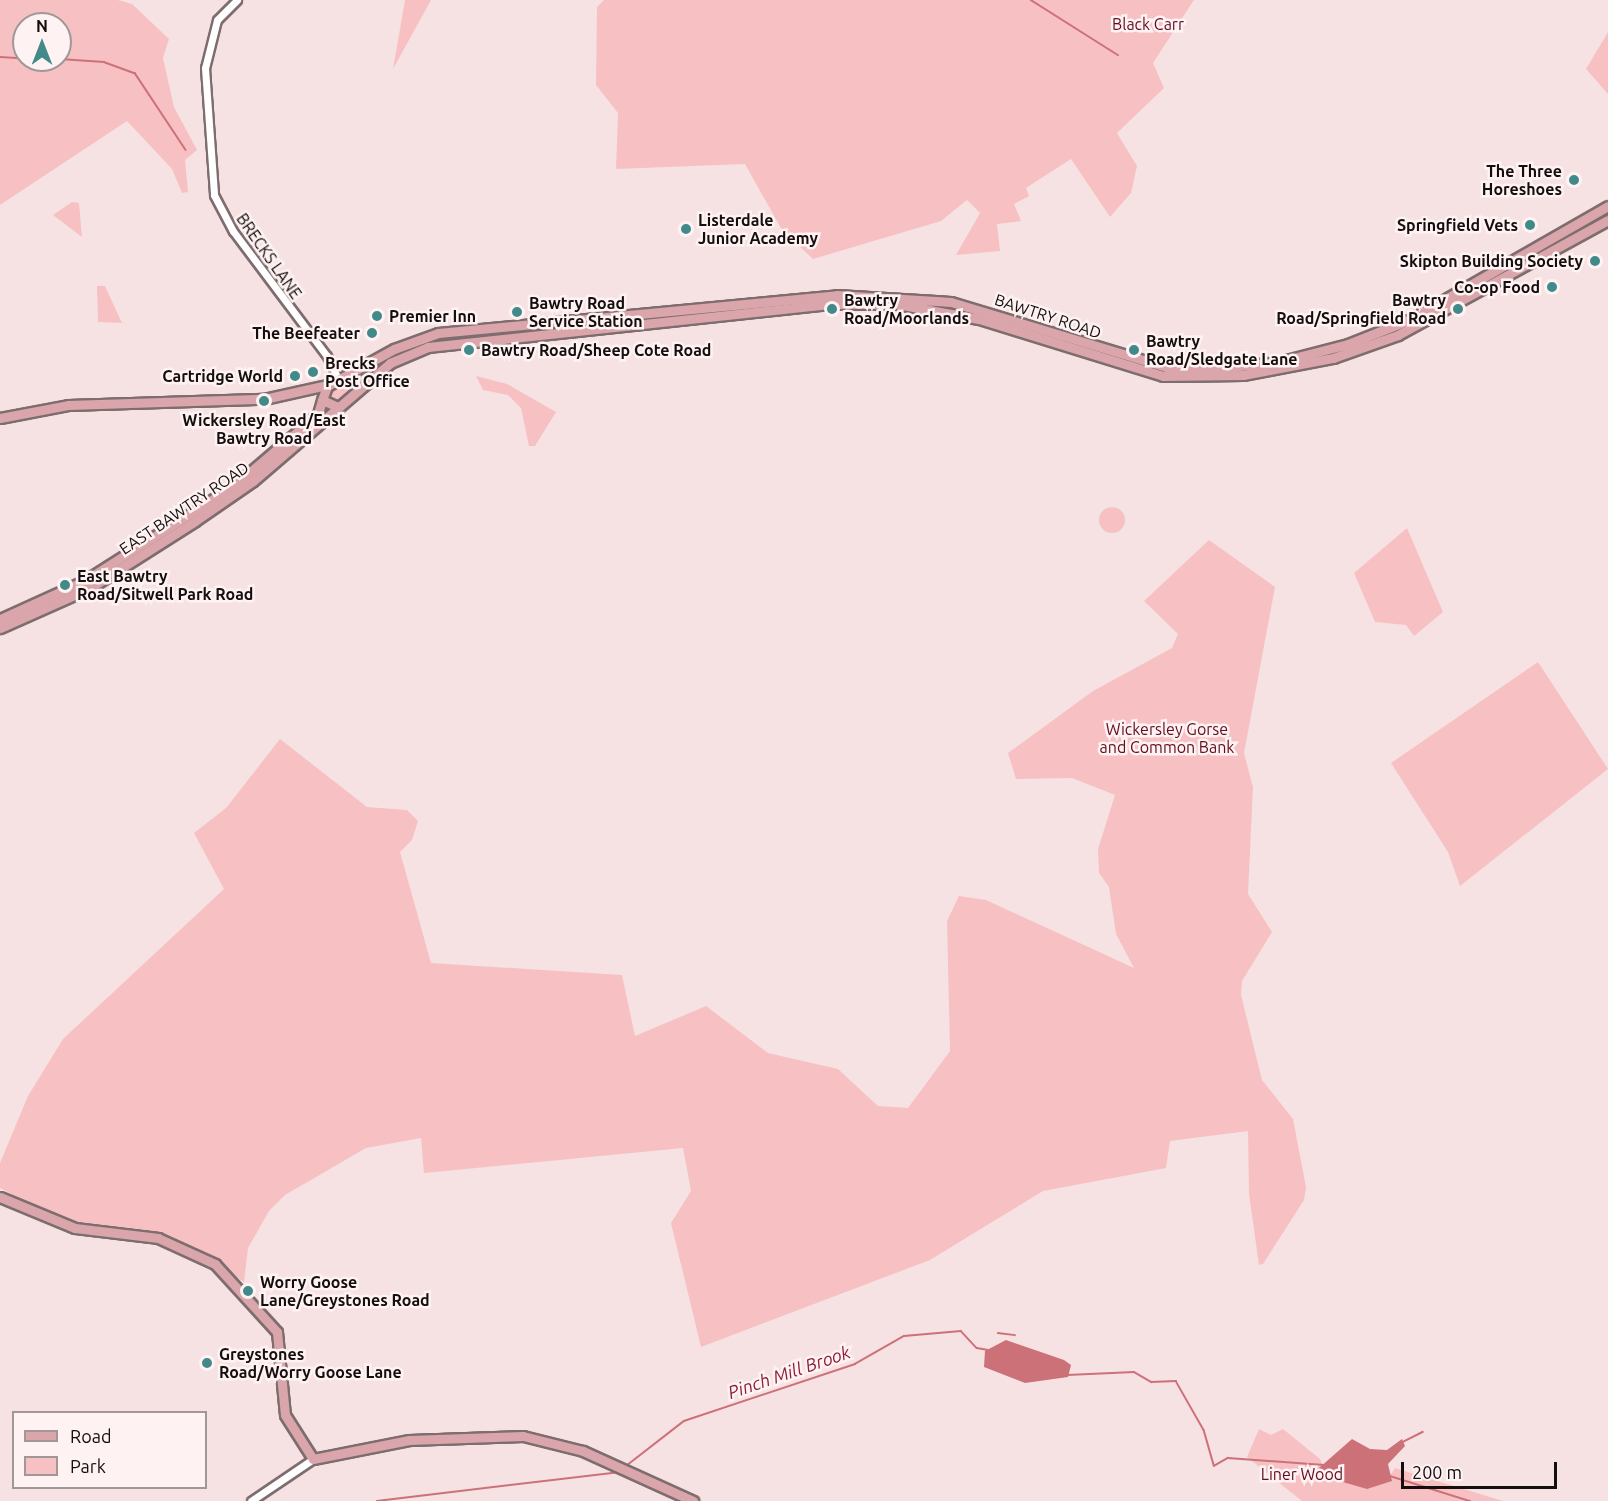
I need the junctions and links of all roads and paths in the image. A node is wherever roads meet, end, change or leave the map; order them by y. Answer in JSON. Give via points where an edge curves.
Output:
{"nodes":[{"id":1,"x":237,"y":0,"type":"edge"},
{"id":2,"x":1608,"y":206,"type":"edge"},
{"id":3,"x":1608,"y":220,"type":"edge"},
{"id":4,"x":491,"y":326,"type":"junction"},
{"id":5,"x":494,"y":339,"type":"junction"},
{"id":6,"x":1372,"y":340,"type":"junction"},
{"id":7,"x":1085,"y":344,"type":"junction"},
{"id":8,"x":1103,"y":360,"type":"junction"},
{"id":9,"x":343,"y":379,"type":"junction"},
{"id":10,"x":330,"y":385,"type":"junction"},
{"id":11,"x":358,"y":389,"type":"junction"},
{"id":12,"x":290,"y":395,"type":"junction"},
{"id":13,"x":321,"y":399,"type":"junction"},
{"id":14,"x":338,"y":407,"type":"junction"},
{"id":15,"x":0,"y":418,"type":"edge"},
{"id":16,"x":0,"y":619,"type":"edge"},
{"id":17,"x":0,"y":628,"type":"edge"},
{"id":18,"x":0,"y":1197,"type":"edge"},
{"id":19,"x":314,"y":1460,"type":"junction"},
{"id":20,"x":251,"y":1501,"type":"edge"},
{"id":21,"x":693,"y":1501,"type":"edge"}],
"edges":[{"from":1,"to":9,"type":"street","name":"BRECKS LANE","via":[[217,20],[206,60],[214,195],[233,231]]},
{"from":2,"to":6,"type":"main road","name":"BAWTRY ROAD","via":[[1563,227],[1436,307]]},
{"from":3,"to":6,"type":"main road","name":"BAWTRY ROAD","via":[[1563,241],[1449,310]]},
{"from":4,"to":5,"type":"main road","via":[[497,331]]},
{"from":4,"to":7,"type":"main road","name":"BAWTRY ROAD","via":[[873,294],[967,306]]},
{"from":4,"to":9,"type":"main road","name":"BAWTRY ROAD","via":[[422,337]]},
{"from":5,"to":8,"type":"main road","name":"BAWTRY ROAD","via":[[832,304],[897,304],[979,319]]},
{"from":5,"to":11,"type":"main road","name":"BAWTRY ROAD","via":[[419,350],[390,363]]},
{"from":6,"to":7,"type":"main road","name":"BAWTRY ROAD","via":[[1278,362],[1201,370],[1153,364]]},
{"from":6,"to":8,"type":"main road","name":"BAWTRY ROAD","via":[[1305,365],[1224,377],[1163,376]]},
{"from":7,"to":8,"type":"main road","via":[[1085,350]]},
{"from":9,"to":10,"type":"main road","name":"BAWTRY ROAD"},
{"from":9,"to":11,"type":"main road"},
{"from":10,"to":12,"type":"main road","name":"BAWTRY ROAD"},
{"from":10,"to":13,"type":"main road"},
{"from":11,"to":14,"type":"main road","name":"BAWTRY ROAD"},
{"from":12,"to":13,"type":"main road"},
{"from":12,"to":15,"type":"main road","via":[[68,405]]},
{"from":13,"to":14,"type":"main road"},
{"from":13,"to":16,"type":"main road","name":"EAST BAWTRY ROAD","via":[[318,414],[235,485],[86,580]]},
{"from":14,"to":17,"type":"main road","name":"EAST BAWTRY ROAD","via":[[253,481],[195,521],[90,588]]},
{"from":18,"to":19,"type":"main road","via":[[75,1228],[158,1238],[215,1264],[277,1332],[285,1415]]},
{"from":19,"to":20,"type":"street"},
{"from":19,"to":21,"type":"main road","via":[[409,1440],[492,1435],[551,1441]]}]}
